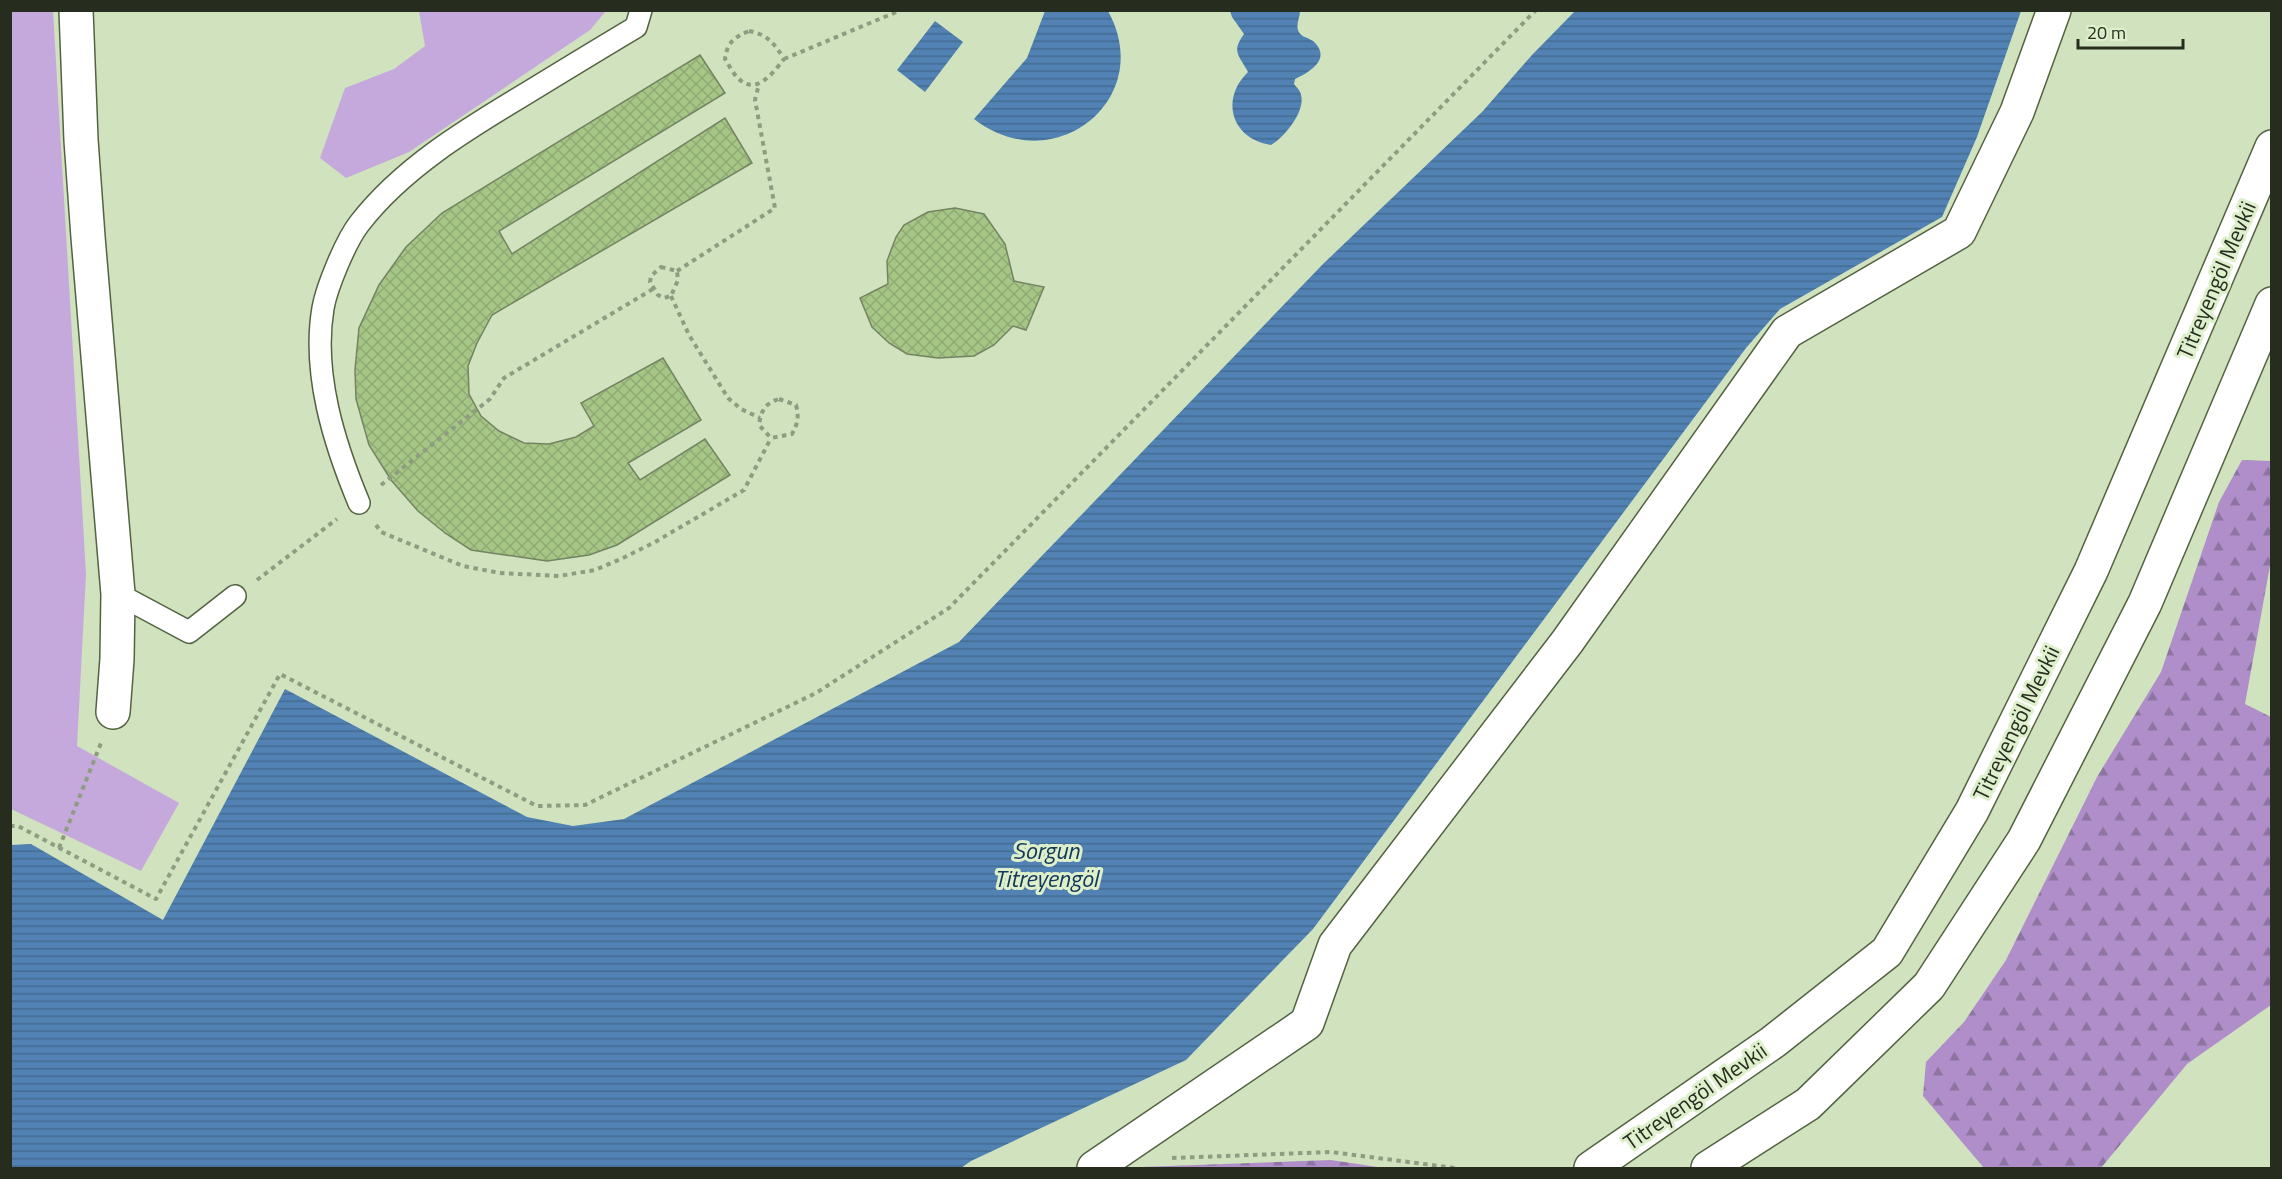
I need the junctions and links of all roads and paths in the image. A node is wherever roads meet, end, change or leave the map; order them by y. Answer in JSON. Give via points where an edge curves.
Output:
{"nodes":[{"id":1,"x":76,"y":10,"type":"edge"},
{"id":2,"x":641,"y":10,"type":"edge"},
{"id":3,"x":901,"y":10,"type":"edge"},
{"id":4,"x":1536,"y":10,"type":"edge"},
{"id":5,"x":2054,"y":10,"type":"edge"},
{"id":6,"x":784,"y":59,"type":"junction"},
{"id":7,"x":759,"y":84,"type":"junction"},
{"id":8,"x":2271,"y":147,"type":"edge"},
{"id":9,"x":677,"y":271,"type":"junction"},
{"id":10,"x":653,"y":289,"type":"junction"},
{"id":11,"x":671,"y":296,"type":"junction"},
{"id":12,"x":2271,"y":304,"type":"edge"},
{"id":13,"x":760,"y":418,"type":"junction"},
{"id":14,"x":771,"y":438,"type":"junction"},
{"id":15,"x":359,"y":502,"type":"junction"},
{"id":16,"x":118,"y":594,"type":"junction"},
{"id":17,"x":235,"y":596,"type":"joint"},
{"id":18,"x":113,"y":712,"type":"joint"},
{"id":19,"x":10,"y":826,"type":"edge"},
{"id":20,"x":59,"y":848,"type":"junction"},
{"id":21,"x":1164,"y":1159,"type":"dead end"},
{"id":22,"x":1094,"y":1168,"type":"edge"},
{"id":23,"x":1455,"y":1168,"type":"edge"},
{"id":24,"x":1591,"y":1168,"type":"edge"},
{"id":25,"x":1708,"y":1168,"type":"edge"}],
"edges":[{"from":1,"to":16,"type":"street","via":[[81,140]]},
{"from":2,"to":15,"type":"lane","via":[[636,27],[472,125],[403,177],[357,226],[330,282],[323,308],[321,342],[331,422]]},
{"from":3,"to":6,"type":"path"},
{"from":4,"to":20,"type":"path","via":[[950,608],[816,693],[585,805],[537,806],[280,674],[156,899]]},
{"from":5,"to":22,"type":"street","via":[[2017,112],[1959,232],[1787,332],[1567,642],[1335,945],[1307,1023]]},
{"from":6,"to":7,"type":"path"},
{"from":6,"to":7,"type":"path","via":[[769,38],[760,33],[749,31],[731,40],[725,59],[739,80]]},
{"from":7,"to":9,"type":"path","via":[[755,100],[775,208]]},
{"from":8,"to":24,"type":"street","name":"Titreyengöl Mevkii","via":[[2091,571],[1972,812],[1887,951],[1773,1042]]},
{"from":9,"to":10,"type":"path","via":[[662,267],[651,276]]},
{"from":9,"to":11,"type":"path","via":[[678,280]]},
{"from":10,"to":11,"type":"path","via":[[664,298]]},
{"from":10,"to":15,"type":"path","via":[[504,378],[490,399]]},
{"from":11,"to":13,"type":"path","via":[[689,335],[728,398]]},
{"from":12,"to":25,"type":"street","via":[[2145,603],[2024,840],[1929,986],[1808,1104]]},
{"from":13,"to":14,"type":"path","via":[[759,425]]},
{"from":13,"to":14,"type":"path","via":[[771,401],[785,399],[796,405],[799,416],[792,434]]},
{"from":14,"to":15,"type":"path","via":[[744,490],[623,558],[595,570],[559,576],[500,573],[463,566],[381,532]]},
{"from":15,"to":17,"type":"path"},
{"from":16,"to":17,"type":"lane","via":[[189,632]]},
{"from":16,"to":18,"type":"street"},
{"from":18,"to":20,"type":"path"},
{"from":19,"to":20,"type":"path","via":[[18,826]]},
{"from":21,"to":23,"type":"path","via":[[1331,1152]]}]}
